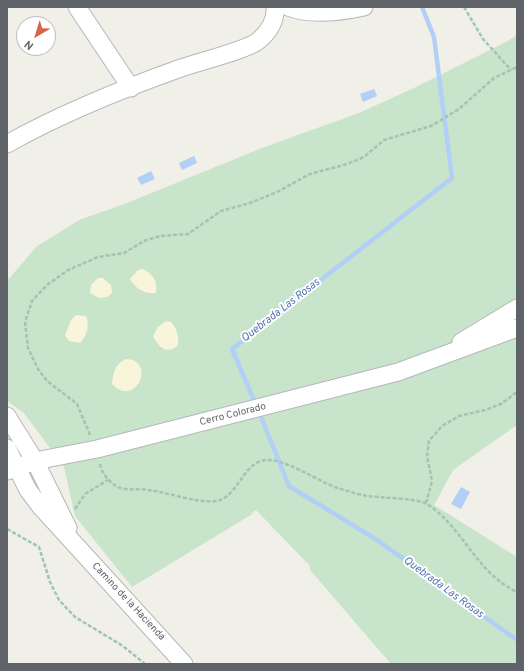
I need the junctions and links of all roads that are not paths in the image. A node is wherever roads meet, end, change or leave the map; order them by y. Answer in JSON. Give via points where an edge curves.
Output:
{"nodes":[{"id":1,"x":77,"y":7,"type":"edge"},
{"id":2,"x":275,"y":7,"type":"edge"},
{"id":3,"x":288,"y":7,"type":"edge"},
{"id":4,"x":357,"y":9,"type":"edge"},
{"id":5,"x":131,"y":88,"type":"junction"},
{"id":6,"x":7,"y":144,"type":"edge"},
{"id":7,"x":517,"y":308,"type":"edge"},
{"id":8,"x":517,"y":328,"type":"edge"},
{"id":9,"x":430,"y":362,"type":"junction"},
{"id":10,"x":7,"y":416,"type":"edge"},
{"id":11,"x":9,"y":460,"type":"edge"},
{"id":12,"x":34,"y":461,"type":"junction"},
{"id":13,"x":72,"y":540,"type":"junction"},
{"id":14,"x":184,"y":664,"type":"edge"}],
"edges":[{"from":1,"to":5,"type":"street"},
{"from":2,"to":5,"type":"street","via":[[276,18],[257,42]]},
{"from":3,"to":4,"type":"street","via":[[312,12]]},
{"from":5,"to":6,"type":"street","via":[[42,124]]},
{"from":7,"to":9,"type":"street","name":"Cerro Colorado"},
{"from":8,"to":9,"type":"street","name":"Cerro Colorado"},
{"from":9,"to":12,"type":"street","name":"Cerro Colorado","via":[[97,449]]},
{"from":10,"to":12,"type":"street","name":"Camino de la Hacienda"},
{"from":11,"to":12,"type":"street","name":"Cerro Colorado"},
{"from":11,"to":13,"type":"street","name":"Camino de la Hacienda","via":[[40,506]]},
{"from":12,"to":13,"type":"street","name":"Camino de la Hacienda"},
{"from":13,"to":14,"type":"street","name":"Camino de la Hacienda"}]}
